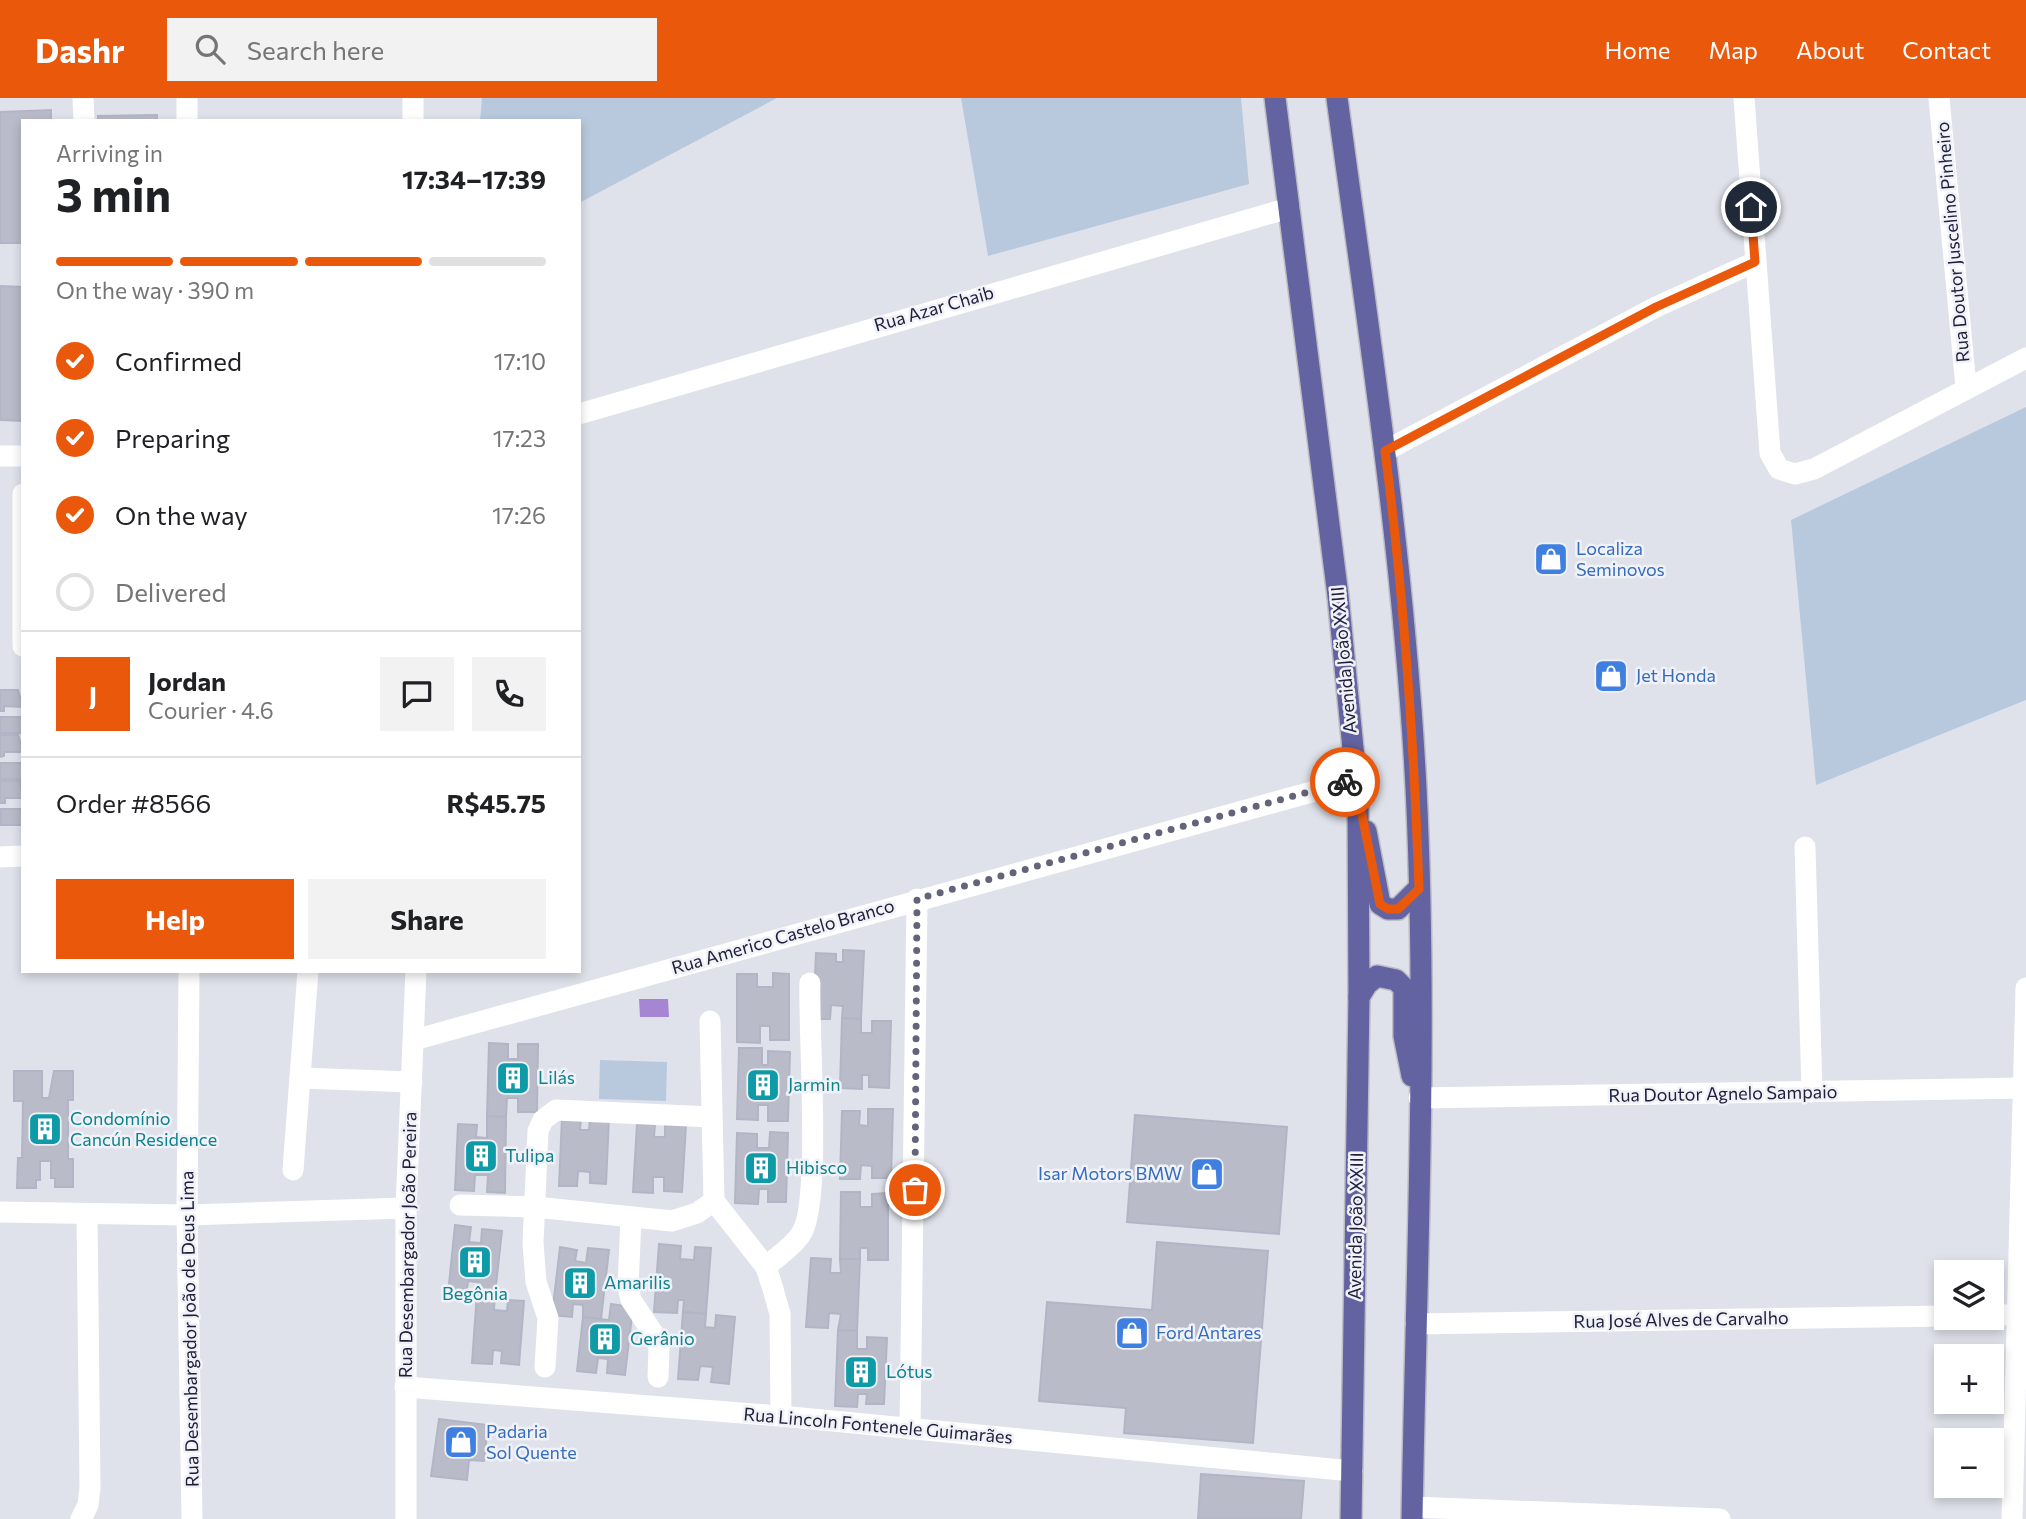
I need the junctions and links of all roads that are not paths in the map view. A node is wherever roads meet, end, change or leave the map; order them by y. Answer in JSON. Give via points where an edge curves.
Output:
{"nodes":[{"id":1,"x":83,"y":98,"type":"edge"},
{"id":2,"x":187,"y":98,"type":"edge"},
{"id":3,"x":413,"y":98,"type":"edge"},
{"id":4,"x":1275,"y":98,"type":"edge"},
{"id":5,"x":1337,"y":98,"type":"edge"},
{"id":6,"x":1744,"y":98,"type":"edge"},
{"id":7,"x":1939,"y":98,"type":"edge"},
{"id":8,"x":84,"y":119,"type":"edge"},
{"id":9,"x":187,"y":119,"type":"edge"},
{"id":10,"x":414,"y":119,"type":"edge"},
{"id":11,"x":1289,"y":208,"type":"junction"},
{"id":12,"x":1755,"y":262,"type":"junction"},
{"id":13,"x":2026,"y":358,"type":"edge"},
{"id":14,"x":1966,"y":387,"type":"junction"},
{"id":15,"x":581,"y":413,"type":"edge"},
{"id":16,"x":1385,"y":451,"type":"junction"},
{"id":17,"x":0,"y":456,"type":"edge"},
{"id":18,"x":21,"y":456,"type":"edge"},
{"id":19,"x":1356,"y":789,"type":"junction"},
{"id":20,"x":1805,"y":847,"type":"dead end"},
{"id":21,"x":21,"y":856,"type":"edge"},
{"id":22,"x":0,"y":857,"type":"edge"},
{"id":23,"x":1419,"y":889,"type":"junction"},
{"id":24,"x":917,"y":899,"type":"junction"},
{"id":25,"x":189,"y":973,"type":"edge"},
{"id":26,"x":308,"y":973,"type":"edge"},
{"id":27,"x":416,"y":973,"type":"edge"},
{"id":28,"x":810,"y":983,"type":"dead end"},
{"id":29,"x":2026,"y":988,"type":"edge"},
{"id":30,"x":1359,"y":997,"type":"junction"},
{"id":31,"x":710,"y":1021,"type":"dead end"},
{"id":32,"x":414,"y":1040,"type":"junction"},
{"id":33,"x":300,"y":1078,"type":"junction"},
{"id":34,"x":412,"y":1082,"type":"junction"},
{"id":35,"x":2025,"y":1088,"type":"edge"},
{"id":36,"x":1812,"y":1092,"type":"junction"},
{"id":37,"x":1419,"y":1098,"type":"junction"},
{"id":38,"x":712,"y":1117,"type":"junction"},
{"id":39,"x":293,"y":1170,"type":"dead end"},
{"id":40,"x":714,"y":1201,"type":"junction"},
{"id":41,"x":460,"y":1205,"type":"dead end"},
{"id":42,"x":535,"y":1207,"type":"junction"},
{"id":43,"x":406,"y":1208,"type":"junction"},
{"id":44,"x":0,"y":1212,"type":"edge"},
{"id":45,"x":87,"y":1214,"type":"junction"},
{"id":46,"x":187,"y":1215,"type":"junction"},
{"id":47,"x":631,"y":1218,"type":"junction"},
{"id":48,"x":765,"y":1267,"type":"junction"},
{"id":49,"x":2004,"y":1315,"type":"edge"},
{"id":50,"x":2023,"y":1315,"type":"edge"},
{"id":51,"x":1934,"y":1316,"type":"edge"},
{"id":52,"x":1416,"y":1324,"type":"junction"},
{"id":53,"x":545,"y":1367,"type":"dead end"},
{"id":54,"x":659,"y":1377,"type":"dead end"},
{"id":55,"x":405,"y":1387,"type":"junction"},
{"id":56,"x":781,"y":1416,"type":"junction"},
{"id":57,"x":910,"y":1429,"type":"junction"},
{"id":58,"x":1352,"y":1471,"type":"junction"},
{"id":59,"x":1413,"y":1513,"type":"edge"},
{"id":60,"x":81,"y":1519,"type":"edge"},
{"id":61,"x":192,"y":1519,"type":"edge"},
{"id":62,"x":405,"y":1519,"type":"edge"},
{"id":63,"x":1351,"y":1519,"type":"edge"},
{"id":64,"x":1720,"y":1519,"type":"edge"},
{"id":65,"x":2012,"y":1519,"type":"edge"}],
"edges":[{"from":1,"to":8,"type":"street"},
{"from":2,"to":9,"type":"street"},
{"from":3,"to":10,"type":"street"},
{"from":4,"to":11,"type":"main road","name":"Avenida João XXIII"},
{"from":5,"to":16,"type":"main road"},
{"from":6,"to":12,"type":"street"},
{"from":7,"to":14,"type":"street","name":"Rua Doutor Juscelino Pinheiro"},
{"from":11,"to":15,"type":"street","name":"Rua Azar Chaib"},
{"from":11,"to":19,"type":"main road","name":"Avenida João XXIII","via":[[1338,596]]},
{"from":12,"to":14,"type":"street","name":"Rua Doutor Juscelino Pinheiro","via":[[1770,453],[1779,469],[1795,474],[1814,469]]},
{"from":12,"to":16,"type":"street","via":[[1656,307]]},
{"from":13,"to":14,"type":"street","name":"Rua Doutor Juscelino Pinheiro"},
{"from":16,"to":23,"type":"main road","via":[[1401,592]]},
{"from":17,"to":18,"type":"street"},
{"from":19,"to":23,"type":"main road","via":[[1380,904],[1398,909]]},
{"from":19,"to":24,"type":"street","name":"Rua Americo Castelo Branco"},
{"from":19,"to":30,"type":"main road","name":"Avenida João XXIII"},
{"from":20,"to":36,"type":"street"},
{"from":21,"to":22,"type":"street"},
{"from":23,"to":37,"type":"main road"},
{"from":24,"to":32,"type":"street","name":"Rua Americo Castelo Branco"},
{"from":24,"to":57,"type":"street"},
{"from":25,"to":46,"type":"street","name":"Rua Desembargador João de Deus Lima"},
{"from":26,"to":33,"type":"street"},
{"from":27,"to":32,"type":"street","name":"Rua Desembargador João Pereira"},
{"from":28,"to":48,"type":"street","via":[[810,1212],[801,1234]]},
{"from":29,"to":35,"type":"street"},
{"from":30,"to":37,"type":"main road","via":[[1377,976],[1396,980],[1404,988],[1407,1060]]},
{"from":30,"to":58,"type":"main road","name":"Avenida João XXIII"},
{"from":31,"to":38,"type":"street"},
{"from":32,"to":34,"type":"street","name":"Rua Desembargador João Pereira"},
{"from":33,"to":34,"type":"street"},
{"from":33,"to":39,"type":"street"},
{"from":34,"to":43,"type":"street","name":"Rua Desembargador João Pereira"},
{"from":35,"to":36,"type":"street","name":"Rua Doutor Agnelo Sampaio"},
{"from":35,"to":50,"type":"street"},
{"from":36,"to":37,"type":"street","name":"Rua Doutor Agnelo Sampaio"},
{"from":37,"to":52,"type":"main road"},
{"from":38,"to":40,"type":"street"},
{"from":38,"to":42,"type":"street","via":[[556,1110],[538,1131]]},
{"from":40,"to":47,"type":"street","via":[[684,1219]]},
{"from":40,"to":48,"type":"street"},
{"from":41,"to":42,"type":"street"},
{"from":42,"to":47,"type":"street"},
{"from":42,"to":53,"type":"street","via":[[534,1267],[548,1318]]},
{"from":43,"to":46,"type":"street"},
{"from":43,"to":55,"type":"street","name":"Rua Desembargador João Pereira"},
{"from":44,"to":45,"type":"street"},
{"from":45,"to":46,"type":"street"},
{"from":45,"to":60,"type":"street","via":[[90,1488]]},
{"from":46,"to":61,"type":"street","name":"Rua Desembargador João de Deus Lima"},
{"from":47,"to":54,"type":"street","via":[[628,1287],[631,1300],[655,1336]]},
{"from":48,"to":56,"type":"street","via":[[780,1314]]},
{"from":49,"to":50,"type":"street"},
{"from":50,"to":65,"type":"street"},
{"from":51,"to":52,"type":"street","name":"Rua José Alves de Carvalho"},
{"from":52,"to":59,"type":"main road"},
{"from":55,"to":56,"type":"street","name":"Rua Lincoln Fontenele Guimarães"},
{"from":55,"to":62,"type":"street","name":"Rua Desembargador João Pereira"},
{"from":56,"to":57,"type":"street","name":"Rua Lincoln Fontenele Guimarães"},
{"from":57,"to":58,"type":"street","name":"Rua Lincoln Fontenele Guimarães"},
{"from":58,"to":63,"type":"main road","name":"Avenida João XXIII"},
{"from":59,"to":64,"type":"street"}]}
